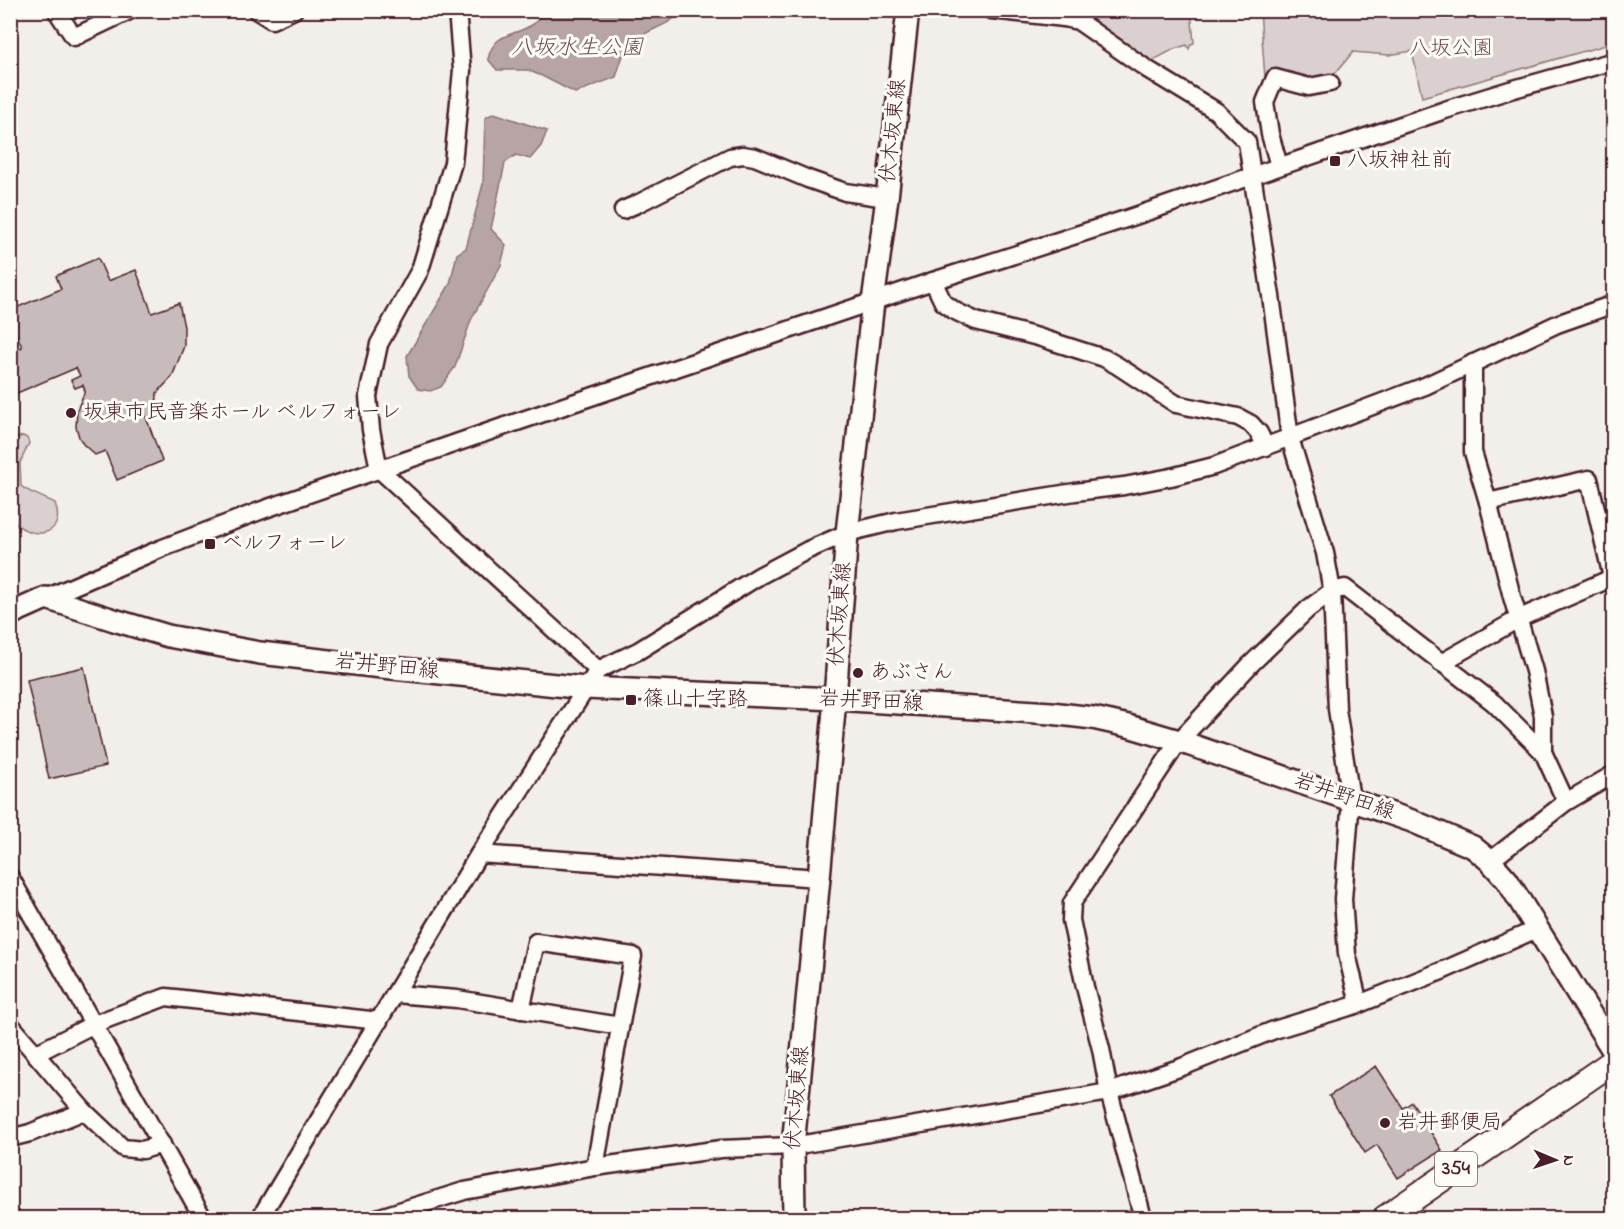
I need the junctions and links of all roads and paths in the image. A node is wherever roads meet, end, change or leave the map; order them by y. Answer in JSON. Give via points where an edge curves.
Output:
{"nodes":[{"id":1,"x":56,"y":10,"type":"edge"},
{"id":2,"x":131,"y":10,"type":"edge"},
{"id":3,"x":256,"y":10,"type":"edge"},
{"id":4,"x":294,"y":10,"type":"edge"},
{"id":5,"x":457,"y":10,"type":"edge"},
{"id":6,"x":908,"y":10,"type":"edge"},
{"id":7,"x":991,"y":10,"type":"edge"},
{"id":8,"x":1614,"y":61,"type":"edge"},
{"id":9,"x":1330,"y":83,"type":"dead end"},
{"id":10,"x":1279,"y":166,"type":"junction"},
{"id":11,"x":1252,"y":175,"type":"junction"},
{"id":12,"x":887,"y":198,"type":"junction"},
{"id":13,"x":623,"y":210,"type":"dead end"},
{"id":14,"x":933,"y":281,"type":"junction"},
{"id":15,"x":873,"y":302,"type":"junction"},
{"id":16,"x":1614,"y":304,"type":"edge"},
{"id":17,"x":1473,"y":363,"type":"junction"},
{"id":18,"x":1290,"y":438,"type":"junction"},
{"id":19,"x":1266,"y":447,"type":"junction"},
{"id":20,"x":379,"y":469,"type":"junction"},
{"id":21,"x":1488,"y":502,"type":"junction"},
{"id":22,"x":847,"y":533,"type":"junction"},
{"id":23,"x":1613,"y":577,"type":"edge"},
{"id":24,"x":1332,"y":591,"type":"junction"},
{"id":25,"x":46,"y":598,"type":"junction"},
{"id":26,"x":10,"y":614,"type":"edge"},
{"id":27,"x":1520,"y":618,"type":"junction"},
{"id":28,"x":1441,"y":663,"type":"junction"},
{"id":29,"x":598,"y":670,"type":"junction"},
{"id":30,"x":585,"y":688,"type":"junction"},
{"id":31,"x":835,"y":699,"type":"junction"},
{"id":32,"x":1179,"y":741,"type":"junction"},
{"id":33,"x":1543,"y":752,"type":"junction"},
{"id":34,"x":1614,"y":774,"type":"edge"},
{"id":35,"x":1351,"y":800,"type":"junction"},
{"id":36,"x":1566,"y":802,"type":"junction"},
{"id":37,"x":479,"y":854,"type":"junction"},
{"id":38,"x":1490,"y":861,"type":"junction"},
{"id":39,"x":10,"y":877,"type":"edge"},
{"id":40,"x":819,"y":878,"type":"junction"},
{"id":41,"x":1537,"y":929,"type":"junction"},
{"id":42,"x":395,"y":994,"type":"junction"},
{"id":43,"x":1359,"y":1004,"type":"junction"},
{"id":44,"x":521,"y":1010,"type":"junction"},
{"id":45,"x":379,"y":1021,"type":"junction"},
{"id":46,"x":94,"y":1023,"type":"junction"},
{"id":47,"x":10,"y":1024,"type":"edge"},
{"id":48,"x":620,"y":1026,"type":"junction"},
{"id":49,"x":1614,"y":1052,"type":"edge"},
{"id":50,"x":35,"y":1054,"type":"junction"},
{"id":51,"x":1614,"y":1061,"type":"edge"},
{"id":52,"x":1109,"y":1092,"type":"junction"},
{"id":53,"x":84,"y":1112,"type":"junction"},
{"id":54,"x":10,"y":1138,"type":"edge"},
{"id":55,"x":162,"y":1144,"type":"junction"},
{"id":56,"x":793,"y":1146,"type":"junction"},
{"id":57,"x":595,"y":1167,"type":"junction"},
{"id":58,"x":203,"y":1218,"type":"edge"},
{"id":59,"x":260,"y":1218,"type":"edge"},
{"id":60,"x":377,"y":1218,"type":"edge"},
{"id":61,"x":794,"y":1218,"type":"edge"},
{"id":62,"x":1143,"y":1218,"type":"edge"},
{"id":63,"x":1384,"y":1218,"type":"edge"}],
"edges":[{"from":1,"to":2,"type":"street","via":[[74,37]]},
{"from":3,"to":4,"type":"street","via":[[272,20]]},
{"from":5,"to":20,"type":"street","via":[[462,70],[453,163],[420,270],[379,344],[368,396]]},
{"from":6,"to":12,"type":"main road","name":"伏木坂東線"},
{"from":7,"to":11,"type":"street","via":[[1078,21],[1216,111],[1247,142]]},
{"from":8,"to":10,"type":"street","via":[[1510,90]]},
{"from":9,"to":10,"type":"street","via":[[1308,87],[1275,78],[1265,102]]},
{"from":10,"to":11,"type":"street"},
{"from":11,"to":14,"type":"street"},
{"from":11,"to":18,"type":"street"},
{"from":12,"to":13,"type":"street","via":[[845,192],[743,155],[730,157]]},
{"from":12,"to":15,"type":"main road","name":"伏木坂東線"},
{"from":14,"to":15,"type":"street"},
{"from":14,"to":19,"type":"street","via":[[943,302],[955,311],[976,321],[1104,358],[1176,404],[1238,417],[1251,424]]},
{"from":15,"to":20,"type":"street"},
{"from":15,"to":22,"type":"main road","name":"伏木坂東線"},
{"from":16,"to":17,"type":"street","via":[[1557,324]]},
{"from":17,"to":18,"type":"street","via":[[1425,386]]},
{"from":17,"to":21,"type":"street","via":[[1473,452]]},
{"from":18,"to":19,"type":"street"},
{"from":18,"to":24,"type":"street","via":[[1325,553]]},
{"from":19,"to":22,"type":"street","via":[[1171,477],[896,521]]},
{"from":20,"to":25,"type":"street","via":[[265,508]]},
{"from":20,"to":29,"type":"street"},
{"from":21,"to":23,"type":"street","via":[[1589,479]]},
{"from":21,"to":27,"type":"street"},
{"from":22,"to":29,"type":"street","via":[[759,576],[638,651]]},
{"from":22,"to":31,"type":"main road","name":"伏木坂東線"},
{"from":23,"to":27,"type":"street"},
{"from":24,"to":28,"type":"street","via":[[1345,588]]},
{"from":24,"to":32,"type":"street","via":[[1250,665]]},
{"from":24,"to":35,"type":"street","via":[[1337,710]]},
{"from":25,"to":26,"type":"main road"},
{"from":25,"to":30,"type":"main road","name":"岩井野田線","via":[[168,636],[260,653]]},
{"from":27,"to":28,"type":"street"},
{"from":27,"to":33,"type":"street","via":[[1542,716]]},
{"from":28,"to":33,"type":"street","via":[[1494,703]]},
{"from":29,"to":30,"type":"street"},
{"from":30,"to":31,"type":"main road","name":"岩井野田線"},
{"from":30,"to":37,"type":"street"},
{"from":31,"to":32,"type":"main road","name":"岩井野田線","via":[[1093,718]]},
{"from":31,"to":40,"type":"main road","name":"伏木坂東線"},
{"from":32,"to":35,"type":"main road","name":"岩井野田線"},
{"from":32,"to":52,"type":"street","via":[[1072,903],[1074,939]]},
{"from":33,"to":36,"type":"street"},
{"from":34,"to":36,"type":"street"},
{"from":35,"to":38,"type":"main road","name":"岩井野田線","via":[[1443,833],[1473,847]]},
{"from":35,"to":43,"type":"street","via":[[1343,899],[1347,954]]},
{"from":36,"to":38,"type":"street"},
{"from":37,"to":40,"type":"street"},
{"from":37,"to":42,"type":"street"},
{"from":38,"to":41,"type":"main road","name":"岩井野田線","via":[[1507,880]]},
{"from":39,"to":46,"type":"street"},
{"from":40,"to":56,"type":"main road","name":"伏木坂東線"},
{"from":41,"to":43,"type":"street"},
{"from":41,"to":49,"type":"main road","name":"岩井野田線"},
{"from":42,"to":44,"type":"street"},
{"from":42,"to":45,"type":"street"},
{"from":43,"to":52,"type":"street","via":[[1274,1030]]},
{"from":44,"to":48,"type":"street"},
{"from":44,"to":48,"type":"street","via":[[536,942],[633,956]]},
{"from":45,"to":46,"type":"street","via":[[166,997]]},
{"from":45,"to":59,"type":"street"},
{"from":46,"to":50,"type":"street"},
{"from":46,"to":55,"type":"street"},
{"from":47,"to":50,"type":"street"},
{"from":48,"to":57,"type":"street"},
{"from":50,"to":53,"type":"street"},
{"from":51,"to":63,"type":"highway","number":"354"},
{"from":52,"to":56,"type":"street"},
{"from":52,"to":62,"type":"street"},
{"from":53,"to":54,"type":"street"},
{"from":53,"to":55,"type":"street","via":[[123,1148],[143,1150]]},
{"from":55,"to":58,"type":"street"},
{"from":56,"to":57,"type":"street","via":[[721,1149]]},
{"from":56,"to":61,"type":"main road","name":"伏木坂東線"},
{"from":57,"to":60,"type":"street","via":[[464,1191]]}]}
